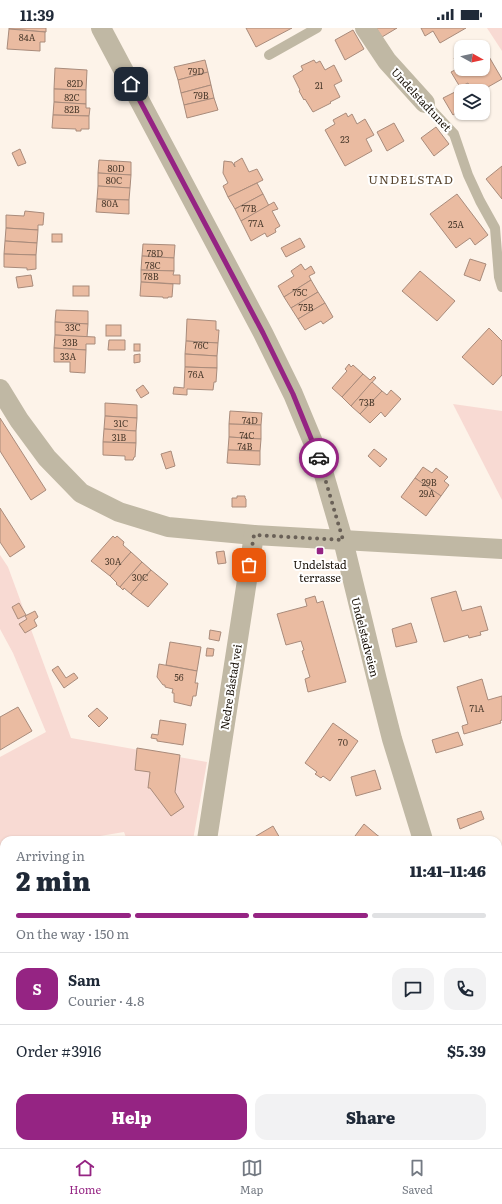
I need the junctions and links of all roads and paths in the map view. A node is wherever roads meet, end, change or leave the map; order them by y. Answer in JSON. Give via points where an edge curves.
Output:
{"nodes":[{"id":1,"x":101,"y":28,"type":"edge"},
{"id":2,"x":317,"y":28,"type":"edge"},
{"id":3,"x":365,"y":28,"type":"edge"},
{"id":4,"x":269,"y":55,"type":"dead end"},
{"id":5,"x":425,"y":103,"type":"joint"},
{"id":6,"x":502,"y":287,"type":"edge"},
{"id":7,"x":0,"y":388,"type":"edge"},
{"id":8,"x":254,"y":535,"type":"junction"},
{"id":9,"x":343,"y":540,"type":"junction"},
{"id":10,"x":502,"y":549,"type":"edge"},
{"id":11,"x":208,"y":836,"type":"edge"},
{"id":12,"x":422,"y":836,"type":"edge"}],
"edges":[{"from":1,"to":9,"type":"street","name":"Undelstadveien","via":[[293,394],[318,454]]},
{"from":2,"to":4,"type":"lane"},
{"from":3,"to":5,"type":"street","name":"Undelstadtunet","via":[[387,61]]},
{"from":5,"to":6,"type":"lane","name":"Undelstadtunet","via":[[454,134],[468,175],[495,228],[498,277]]},
{"from":7,"to":8,"type":"street","via":[[19,420],[47,458],[81,493],[119,512],[168,527]]},
{"from":8,"to":9,"type":"street"},
{"from":8,"to":11,"type":"street","name":"Nedre Båstad vei"},
{"from":9,"to":10,"type":"street"},
{"from":9,"to":12,"type":"street","name":"Undelstadveien","via":[[381,695]]}]}
